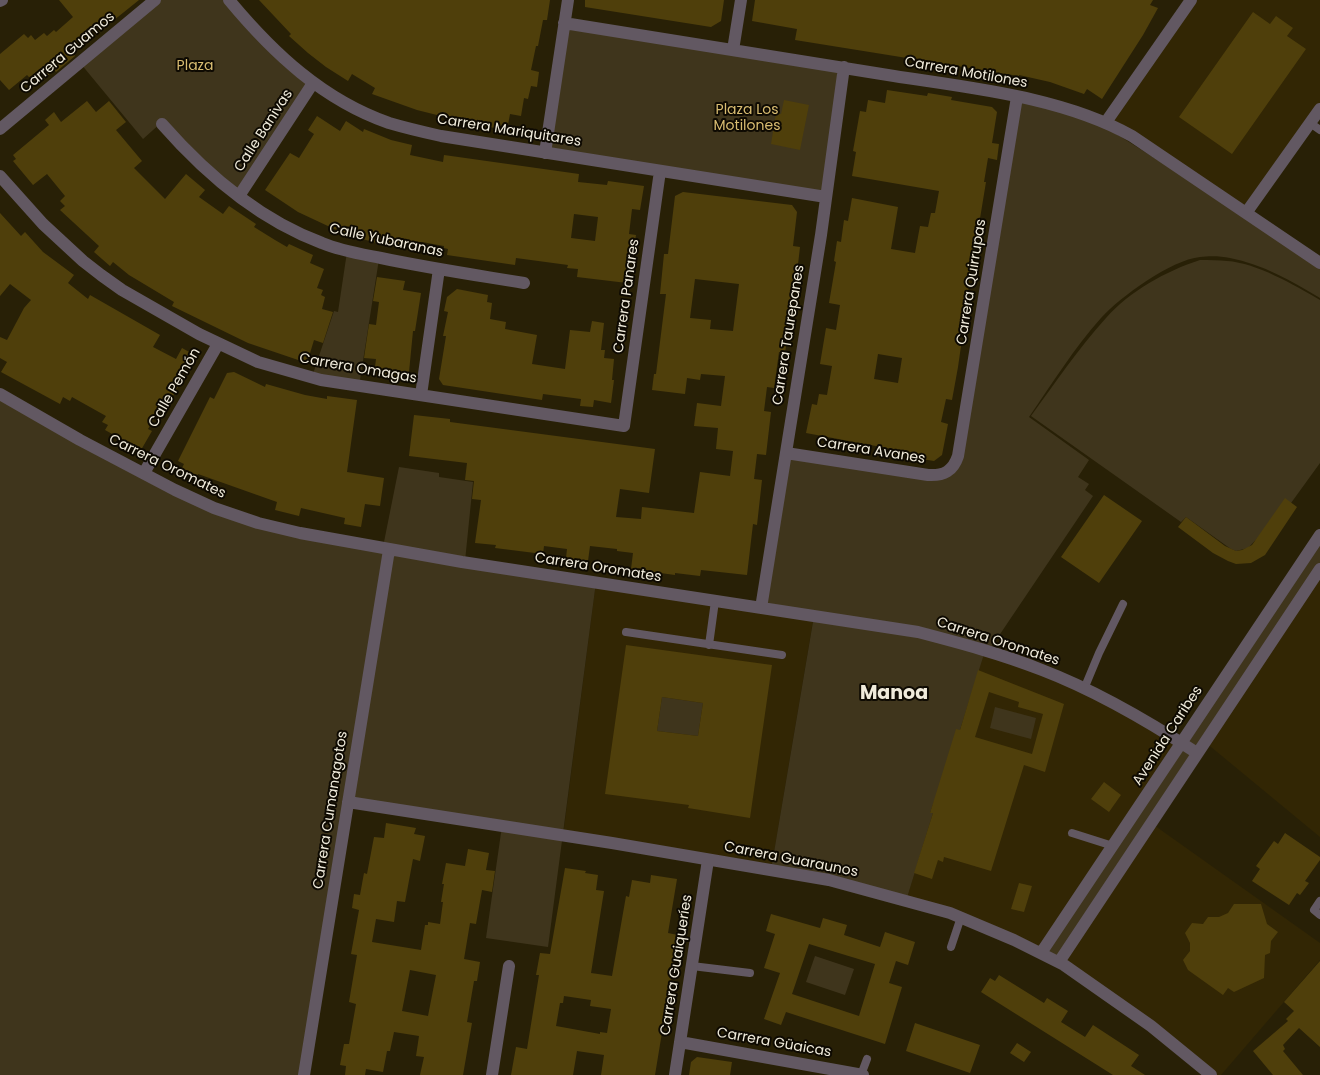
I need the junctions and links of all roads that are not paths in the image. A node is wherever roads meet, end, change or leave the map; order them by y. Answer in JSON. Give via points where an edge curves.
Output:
{"nodes":[{"id":1,"x":156,"y":0,"type":"edge"},
{"id":2,"x":229,"y":0,"type":"edge"},
{"id":3,"x":568,"y":0,"type":"edge"},
{"id":4,"x":741,"y":0,"type":"edge"},
{"id":5,"x":1191,"y":0,"type":"edge"},
{"id":6,"x":564,"y":23,"type":"junction"},
{"id":7,"x":733,"y":50,"type":"junction"},
{"id":8,"x":844,"y":67,"type":"junction"},
{"id":9,"x":313,"y":83,"type":"junction"},
{"id":10,"x":1017,"y":97,"type":"junction"},
{"id":11,"x":1320,"y":108,"type":"edge"},
{"id":12,"x":1106,"y":122,"type":"junction"},
{"id":13,"x":162,"y":124,"type":"dead end"},
{"id":14,"x":1315,"y":127,"type":"edge"},
{"id":15,"x":0,"y":129,"type":"edge"},
{"id":16,"x":545,"y":153,"type":"junction"},
{"id":17,"x":660,"y":171,"type":"junction"},
{"id":18,"x":0,"y":176,"type":"edge"},
{"id":19,"x":240,"y":196,"type":"junction"},
{"id":20,"x":826,"y":197,"type":"junction"},
{"id":21,"x":1246,"y":213,"type":"junction"},
{"id":22,"x":1320,"y":263,"type":"edge"},
{"id":23,"x":439,"y":269,"type":"junction"},
{"id":24,"x":524,"y":283,"type":"dead end"},
{"id":25,"x":218,"y":344,"type":"junction"},
{"id":26,"x":0,"y":394,"type":"edge"},
{"id":27,"x":421,"y":395,"type":"junction"},
{"id":28,"x":624,"y":426,"type":"joint"},
{"id":29,"x":786,"y":453,"type":"junction"},
{"id":30,"x":951,"y":469,"type":"joint"},
{"id":31,"x":144,"y":473,"type":"junction"},
{"id":32,"x":1320,"y":535,"type":"edge"},
{"id":33,"x":1316,"y":549,"type":"edge"},
{"id":34,"x":389,"y":550,"type":"junction"},
{"id":35,"x":1320,"y":569,"type":"edge"},
{"id":36,"x":715,"y":601,"type":"junction"},
{"id":37,"x":1123,"y":604,"type":"dead end"},
{"id":38,"x":761,"y":608,"type":"junction"},
{"id":39,"x":626,"y":632,"type":"dead end"},
{"id":40,"x":709,"y":645,"type":"junction"},
{"id":41,"x":782,"y":655,"type":"dead end"},
{"id":42,"x":1084,"y":688,"type":"junction"},
{"id":43,"x":1181,"y":743,"type":"junction"},
{"id":44,"x":1197,"y":753,"type":"junction"},
{"id":45,"x":348,"y":802,"type":"junction"},
{"id":46,"x":1072,"y":833,"type":"dead end"},
{"id":47,"x":1113,"y":846,"type":"junction"},
{"id":48,"x":708,"y":860,"type":"junction"},
{"id":49,"x":1320,"y":901,"type":"edge"},
{"id":50,"x":1320,"y":915,"type":"edge"},
{"id":51,"x":960,"y":917,"type":"junction"},
{"id":52,"x":951,"y":947,"type":"dead end"},
{"id":53,"x":1041,"y":953,"type":"junction"},
{"id":54,"x":1058,"y":962,"type":"junction"},
{"id":55,"x":509,"y":966,"type":"dead end"},
{"id":56,"x":692,"y":966,"type":"junction"},
{"id":57,"x":750,"y":973,"type":"dead end"},
{"id":58,"x":680,"y":1042,"type":"junction"},
{"id":59,"x":867,"y":1059,"type":"dead end"},
{"id":60,"x":826,"y":1071,"type":"edge"},
{"id":61,"x":304,"y":1075,"type":"edge"},
{"id":62,"x":492,"y":1075,"type":"edge"},
{"id":63,"x":675,"y":1075,"type":"edge"},
{"id":64,"x":862,"y":1075,"type":"edge"},
{"id":65,"x":1211,"y":1075,"type":"edge"}],
"edges":[{"from":1,"to":15,"type":"street","name":"Carrera Guamos"},
{"from":2,"to":9,"type":"street","name":"Carrera Mariquitares","via":[[265,40]]},
{"from":3,"to":6,"type":"street"},
{"from":4,"to":7,"type":"street"},
{"from":5,"to":12,"type":"street"},
{"from":6,"to":7,"type":"street","name":"Carrera Motilones"},
{"from":6,"to":16,"type":"street"},
{"from":7,"to":8,"type":"street","name":"Carrera Motilones"},
{"from":8,"to":10,"type":"street","name":"Carrera Motilones"},
{"from":8,"to":20,"type":"street","name":"Carrera Taurepanes"},
{"from":9,"to":16,"type":"street","name":"Carrera Mariquitares","via":[[368,114],[410,129]]},
{"from":9,"to":19,"type":"street","name":"Calle Banivas"},
{"from":10,"to":12,"type":"street","name":"Carrera Motilones"},
{"from":10,"to":30,"type":"street","name":"Carrera Quirrupas","via":[[958,456]]},
{"from":11,"to":14,"type":"street"},
{"from":12,"to":21,"type":"street","name":"Carrera Motilones","via":[[1146,145]]},
{"from":13,"to":19,"type":"street","name":"Calle Yubaranas","via":[[195,160]]},
{"from":14,"to":21,"type":"street"},
{"from":16,"to":17,"type":"street","name":"Carrera Mariquitares"},
{"from":17,"to":20,"type":"street","name":"Carrera Mariquitares"},
{"from":17,"to":28,"type":"street","name":"Carrera Panares"},
{"from":18,"to":25,"type":"street","name":"Carrera Omagas","via":[[43,224],[89,266],[122,290]]},
{"from":19,"to":23,"type":"street","name":"Calle Yubaranas","via":[[279,222],[322,243],[364,255]]},
{"from":20,"to":29,"type":"street","name":"Carrera Taurepanes"},
{"from":21,"to":22,"type":"street","name":"Carrera Motilones"},
{"from":23,"to":24,"type":"street","name":"Calle Yubaranas"},
{"from":23,"to":27,"type":"street"},
{"from":25,"to":27,"type":"street","name":"Carrera Omagas","via":[[258,362],[321,380]]},
{"from":25,"to":31,"type":"street","name":"Calle Pemón"},
{"from":26,"to":31,"type":"street","name":"Carrera Oromates"},
{"from":27,"to":28,"type":"street","name":"Carrera Omagas"},
{"from":29,"to":30,"type":"street","name":"Carrera Avanes","via":[[937,476]]},
{"from":29,"to":38,"type":"street","name":"Carrera Taurepanes"},
{"from":31,"to":34,"type":"street","name":"Carrera Oromates","via":[[214,508],[258,523]]},
{"from":32,"to":33,"type":"street","name":"Avenida Caribes"},
{"from":33,"to":43,"type":"street","name":"Avenida Caribes"},
{"from":34,"to":36,"type":"street","name":"Carrera Oromates"},
{"from":34,"to":45,"type":"street","name":"Carrera Cumanagotos"},
{"from":35,"to":44,"type":"street"},
{"from":36,"to":38,"type":"street","name":"Carrera Oromates"},
{"from":36,"to":40,"type":"lane"},
{"from":37,"to":42,"type":"lane"},
{"from":38,"to":42,"type":"street","name":"Carrera Oromates","via":[[918,632],[1017,661]]},
{"from":39,"to":40,"type":"lane"},
{"from":40,"to":41,"type":"lane"},
{"from":42,"to":43,"type":"street","name":"Carrera Oromates","via":[[1134,713]]},
{"from":43,"to":44,"type":"street","name":"Carrera Oromates"},
{"from":43,"to":47,"type":"street","name":"Avenida Caribes"},
{"from":44,"to":54,"type":"street"},
{"from":45,"to":48,"type":"street","name":"Carrera Guaraunos"},
{"from":45,"to":61,"type":"street","name":"Carrera Cumanagotos"},
{"from":46,"to":47,"type":"lane"},
{"from":47,"to":53,"type":"street","name":"Avenida Caribes"},
{"from":48,"to":51,"type":"street","name":"Carrera Guaraunos","via":[[829,880]]},
{"from":48,"to":56,"type":"street","name":"Carrera Guaiqueríes"},
{"from":49,"to":50,"type":"lane","via":[[1314,910]]},
{"from":51,"to":52,"type":"lane"},
{"from":51,"to":53,"type":"street","name":"Carrera Guaraunos"},
{"from":53,"to":54,"type":"street","name":"Carrera Guaraunos"},
{"from":54,"to":65,"type":"street","name":"Carrera Guaraunos","via":[[1138,1016]]},
{"from":55,"to":62,"type":"street"},
{"from":56,"to":57,"type":"lane"},
{"from":56,"to":58,"type":"street","name":"Carrera Guaiqueríes"},
{"from":58,"to":60,"type":"street","name":"Carrera Güaicas"},
{"from":58,"to":63,"type":"street","name":"Carrera Guaiqueríes"},
{"from":59,"to":64,"type":"lane"},
{"from":60,"to":64,"type":"street","name":"Carrera Güaicas"}]}
